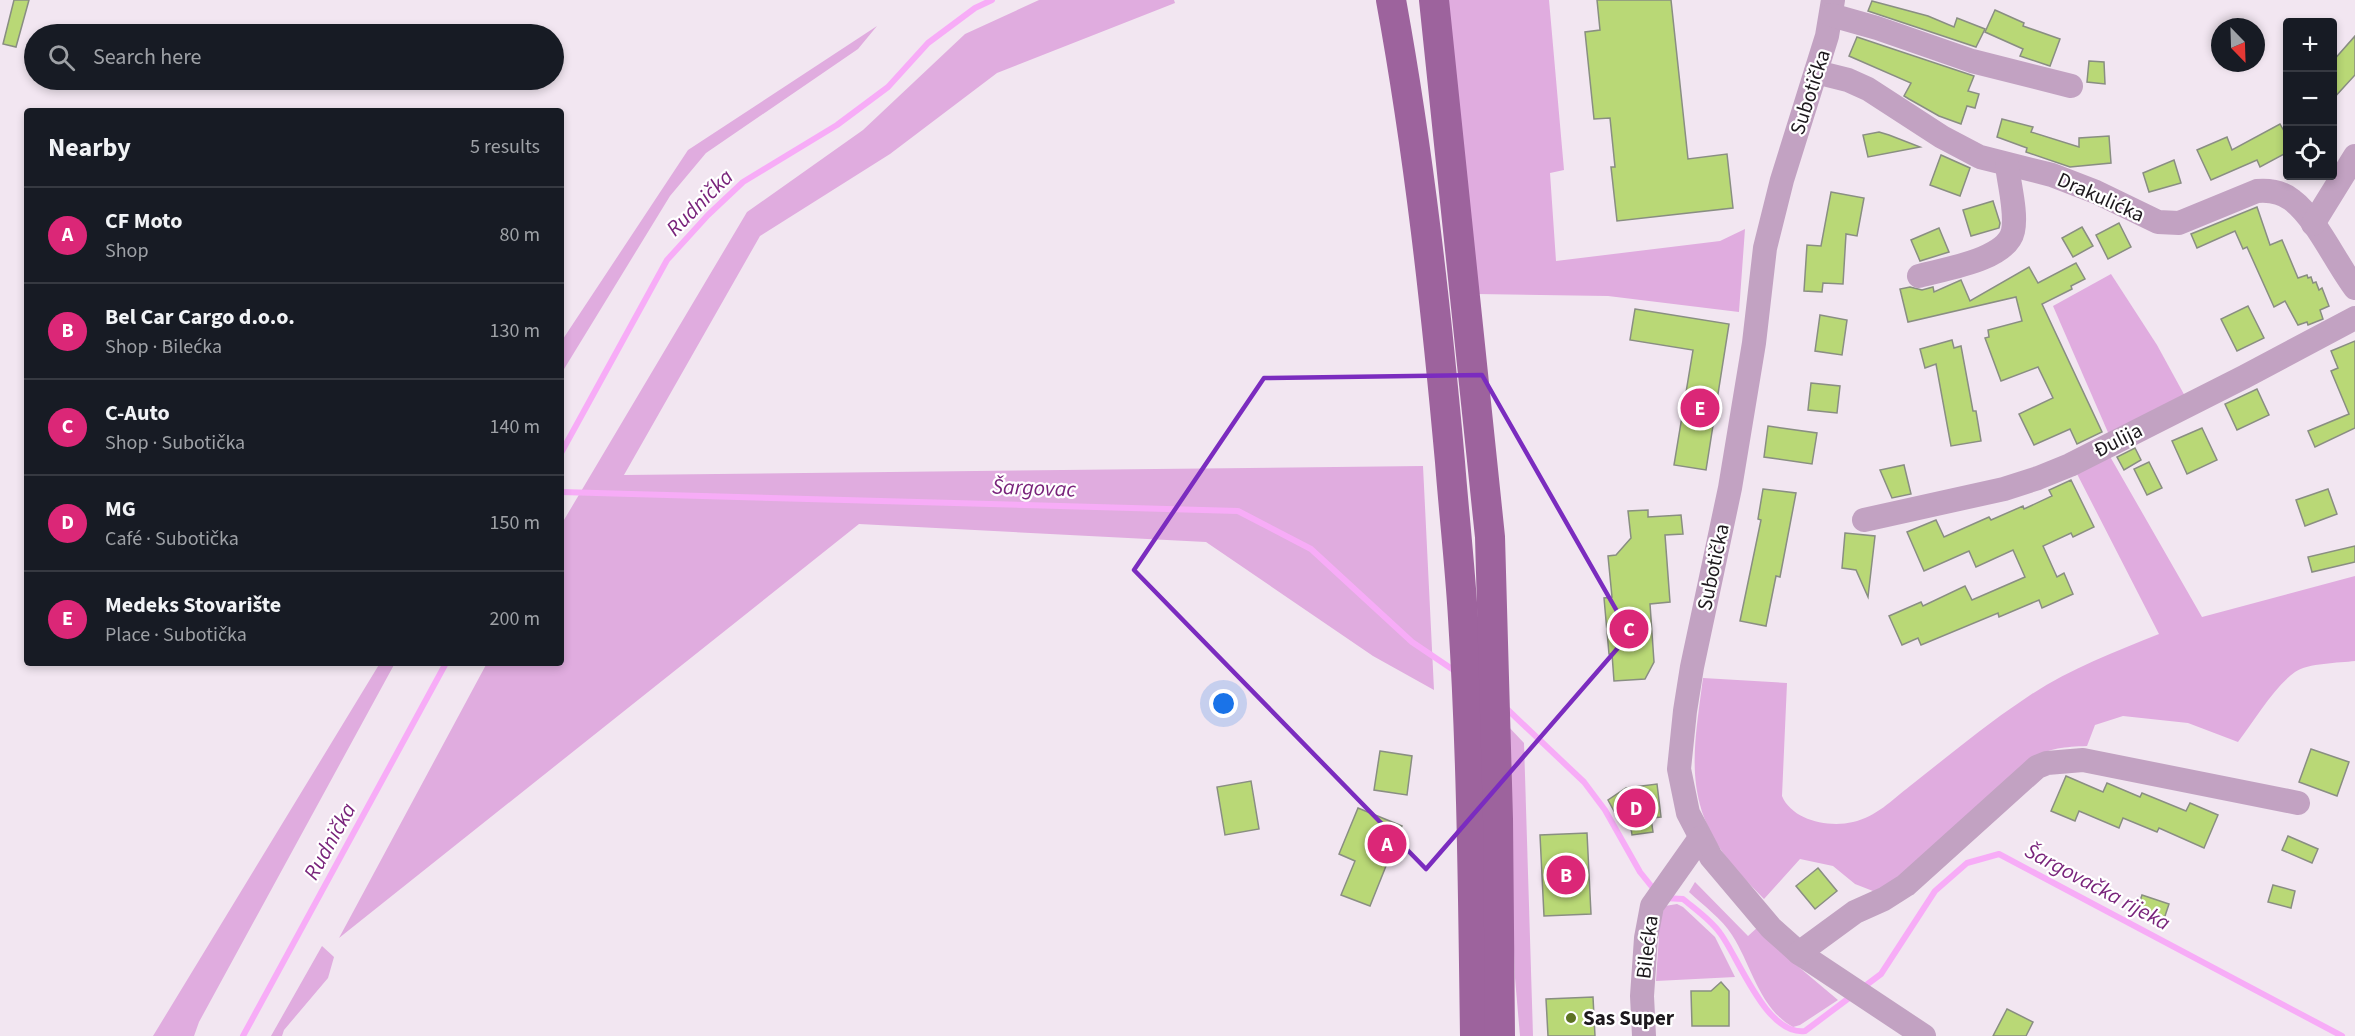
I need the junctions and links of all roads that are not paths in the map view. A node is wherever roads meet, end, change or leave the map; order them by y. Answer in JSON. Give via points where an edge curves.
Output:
{"nodes":[{"id":1,"x":1391,"y":0,"type":"edge"},
{"id":2,"x":1434,"y":0,"type":"edge"},
{"id":3,"x":1832,"y":8,"type":"edge"},
{"id":4,"x":1816,"y":72,"type":"junction"},
{"id":5,"x":2071,"y":87,"type":"dead end"},
{"id":6,"x":2355,"y":156,"type":"edge"},
{"id":7,"x":2007,"y":165,"type":"junction"},
{"id":8,"x":2313,"y":224,"type":"junction"},
{"id":9,"x":1919,"y":276,"type":"dead end"},
{"id":10,"x":2351,"y":277,"type":"edge"},
{"id":11,"x":2355,"y":318,"type":"edge"},
{"id":12,"x":1864,"y":520,"type":"dead end"},
{"id":13,"x":2298,"y":803,"type":"dead end"},
{"id":14,"x":1700,"y":838,"type":"junction"},
{"id":15,"x":1799,"y":952,"type":"junction"},
{"id":16,"x":1475,"y":1036,"type":"edge"},
{"id":17,"x":1500,"y":1036,"type":"edge"},
{"id":18,"x":1644,"y":1036,"type":"edge"},
{"id":19,"x":1924,"y":1036,"type":"edge"}],
"edges":[{"from":1,"to":16,"type":"main road","via":[[1425,214],[1463,616],[1472,820]]},
{"from":2,"to":17,"type":"main road","via":[[1490,537]]},
{"from":3,"to":4,"type":"street","name":"Subotička"},
{"from":3,"to":5,"type":"street","via":[[1972,61]]},
{"from":4,"to":7,"type":"street","name":"Drakulićka","via":[[1868,89],[1961,148]]},
{"from":4,"to":14,"type":"street","name":"Subotička","via":[[1764,248],[1754,343],[1730,488],[1684,711],[1679,769],[1688,813]]},
{"from":6,"to":8,"type":"street"},
{"from":7,"to":8,"type":"street","name":"Drakulićka","via":[[2052,175],[2158,222],[2179,223],[2268,190],[2292,199]]},
{"from":7,"to":9,"type":"street","via":[[2014,229],[2006,245],[1976,261]]},
{"from":8,"to":10,"type":"street","name":"Drakulićka"},
{"from":11,"to":12,"type":"street","name":"Đulija","via":[[2070,465],[2004,489]]},
{"from":13,"to":15,"type":"street","via":[[2083,760],[2047,763],[2037,767],[1906,885],[1855,912]]},
{"from":14,"to":15,"type":"street","name":"Subotička","via":[[1747,901]]},
{"from":14,"to":18,"type":"street","name":"Bilećka","via":[[1658,896],[1646,938]]},
{"from":15,"to":19,"type":"street","name":"Subotička"}]}
